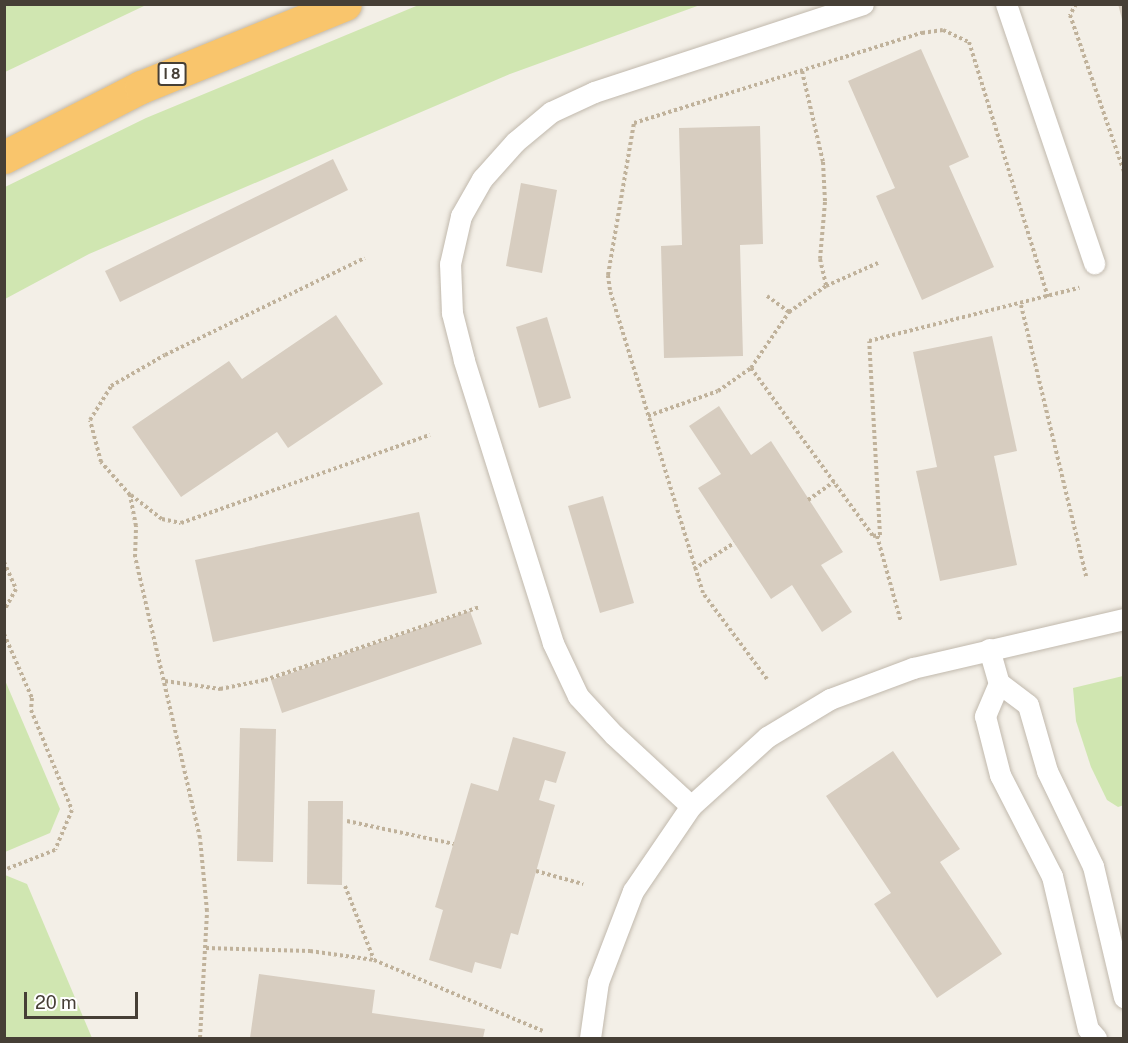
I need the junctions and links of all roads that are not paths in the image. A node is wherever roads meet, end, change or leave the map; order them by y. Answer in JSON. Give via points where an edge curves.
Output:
{"nodes":[{"id":1,"x":345,"y":4,"type":"edge"},
{"id":2,"x":863,"y":4,"type":"edge"},
{"id":3,"x":1006,"y":4,"type":"edge"},
{"id":4,"x":4,"y":157,"type":"edge"},
{"id":5,"x":1094,"y":263,"type":"dead end"},
{"id":6,"x":1124,"y":619,"type":"edge"},
{"id":7,"x":989,"y":649,"type":"junction"},
{"id":8,"x":999,"y":683,"type":"junction"},
{"id":9,"x":691,"y":806,"type":"junction"},
{"id":10,"x":1124,"y":997,"type":"edge"},
{"id":11,"x":590,"y":1038,"type":"edge"},
{"id":12,"x":1096,"y":1038,"type":"edge"}],
"edges":[{"from":1,"to":4,"type":"highway","number":"I 8","via":[[141,87]]},
{"from":2,"to":9,"type":"lane","via":[[594,92],[551,112],[515,142],[482,179],[461,216],[450,264],[454,322],[553,643],[578,696]]},
{"from":3,"to":5,"type":"lane"},
{"from":6,"to":7,"type":"lane"},
{"from":7,"to":8,"type":"lane"},
{"from":7,"to":9,"type":"lane","via":[[913,668],[830,699],[767,737]]},
{"from":8,"to":10,"type":"lane","via":[[1028,705],[1047,771],[1093,866]]},
{"from":8,"to":12,"type":"lane","via":[[986,716],[1000,775],[1052,876],[1088,1029]]},
{"from":9,"to":11,"type":"lane","via":[[633,891],[598,982]]}]}
